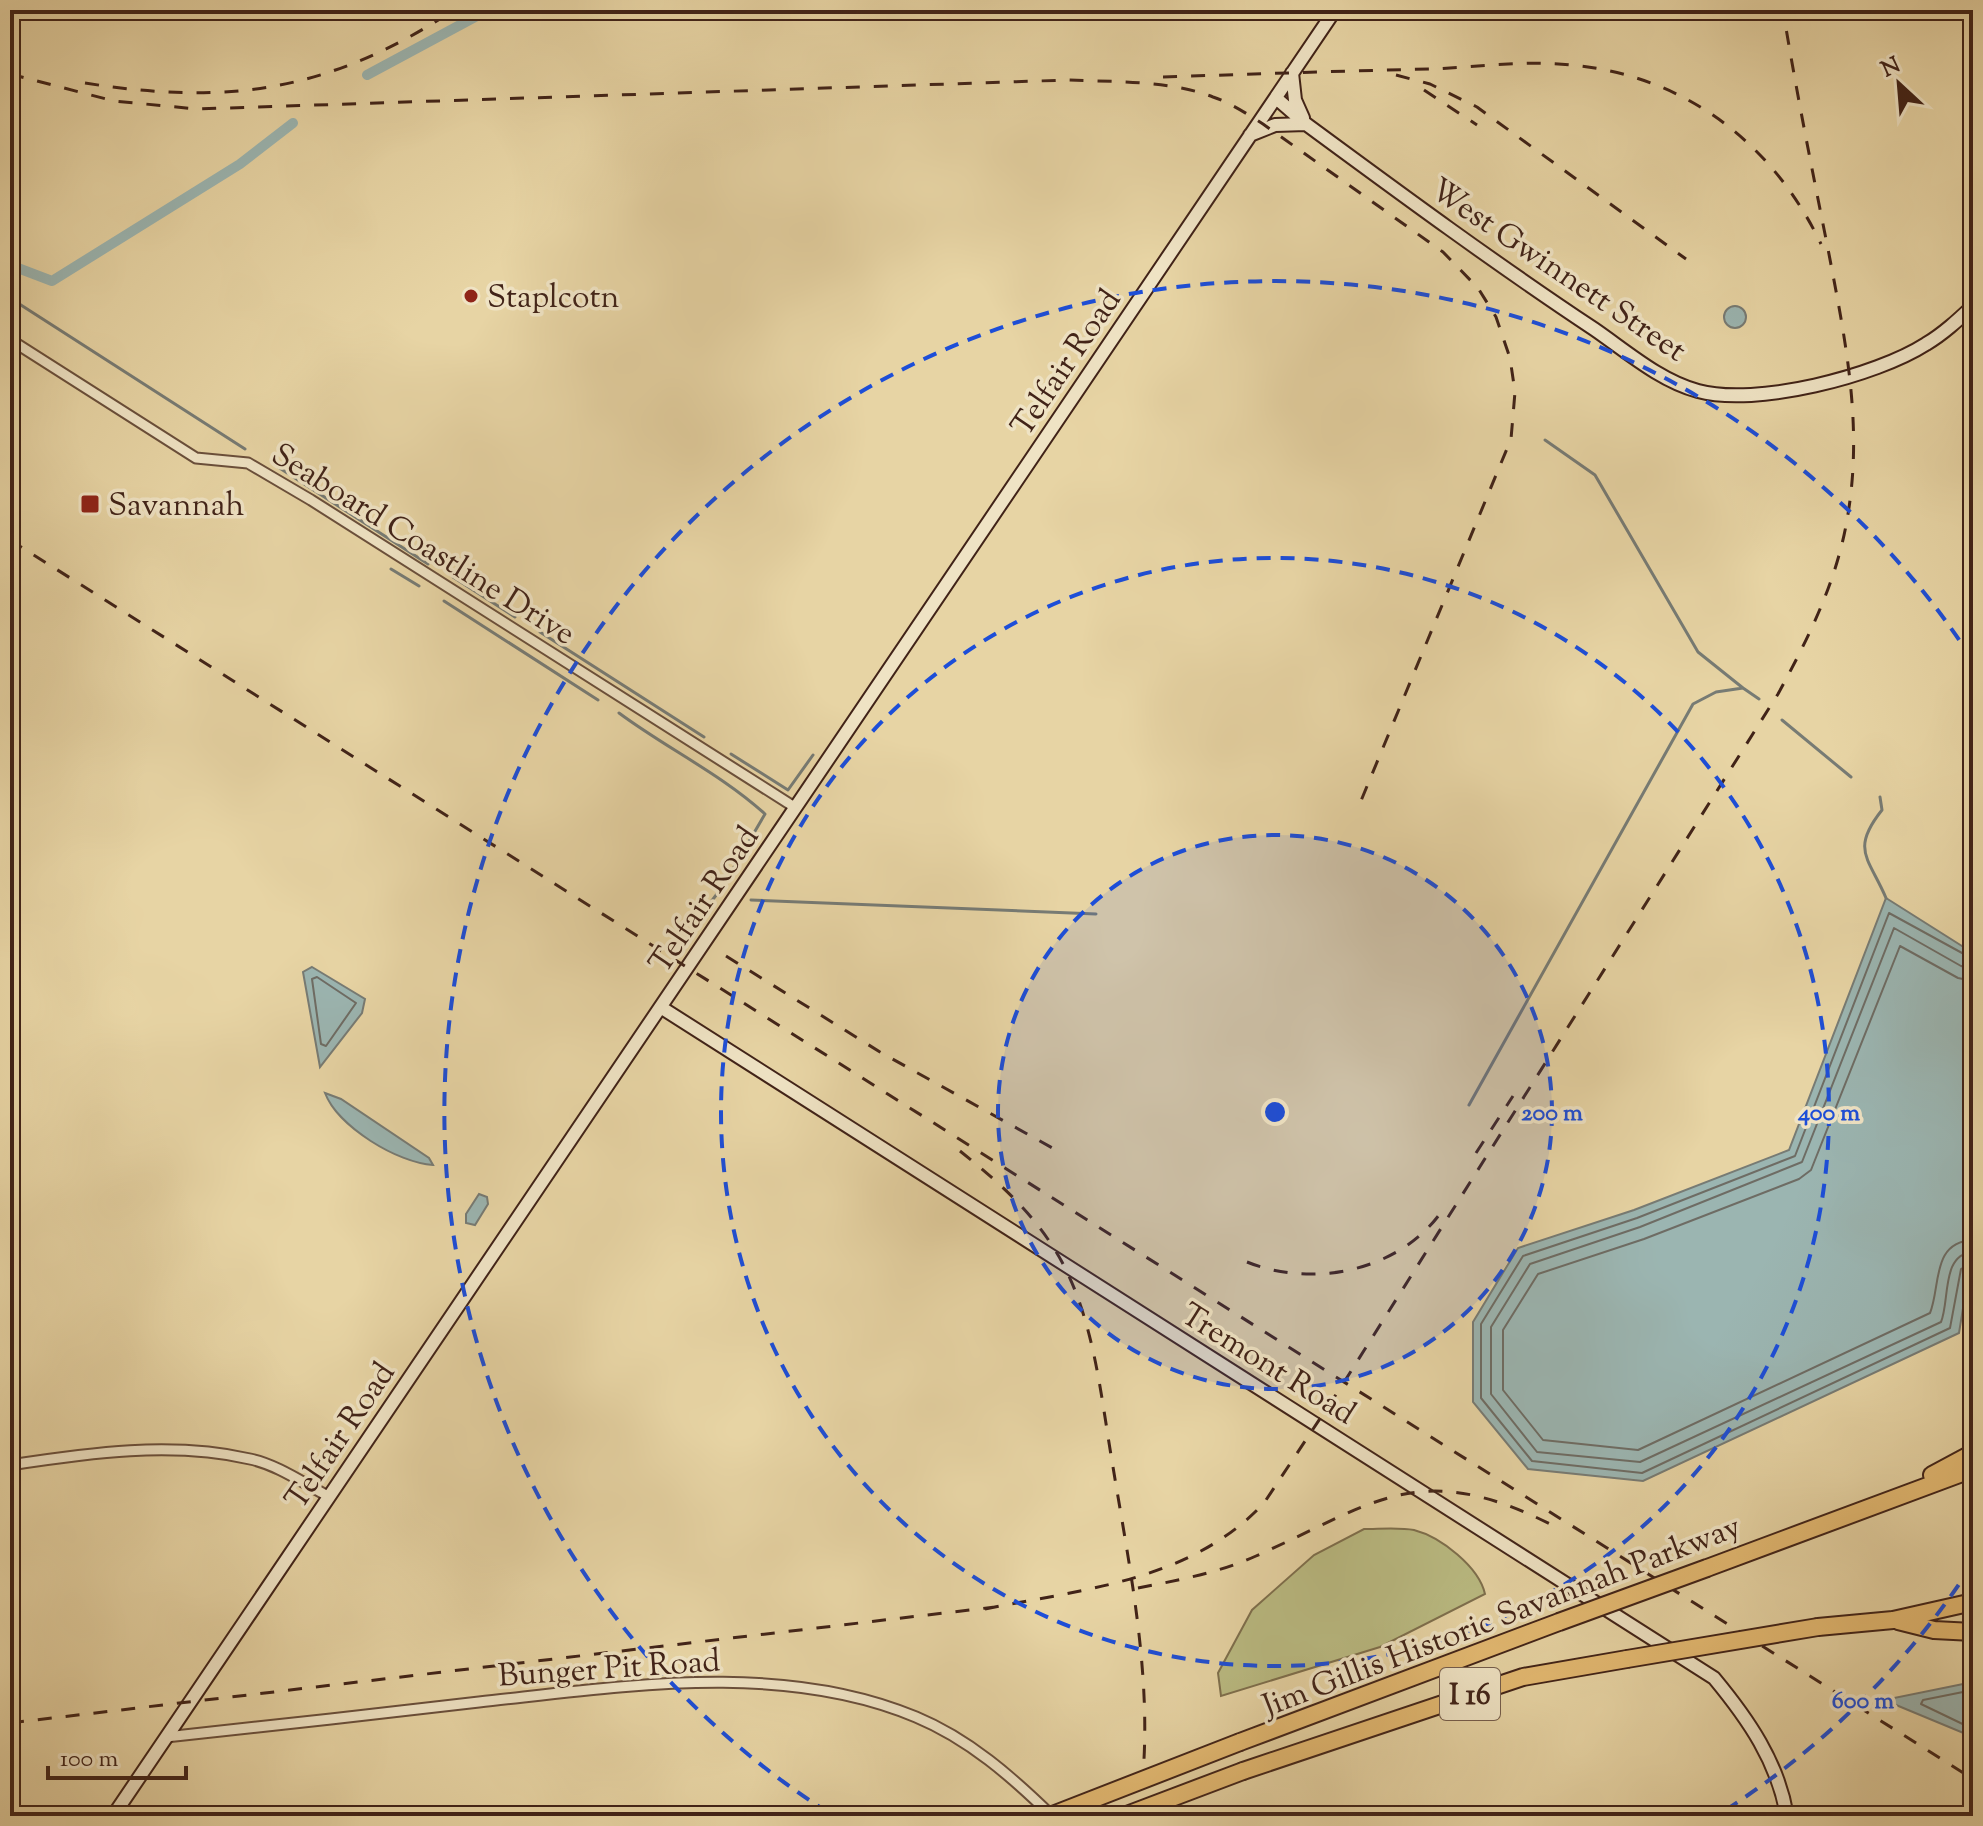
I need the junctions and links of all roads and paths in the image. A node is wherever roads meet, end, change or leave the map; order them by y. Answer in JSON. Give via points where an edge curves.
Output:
{"nodes":[{"id":1,"x":1335,"y":10,"type":"edge"},
{"id":2,"x":1292,"y":73,"type":"junction"},
{"id":3,"x":1273,"y":101,"type":"junction"},
{"id":4,"x":1306,"y":124,"type":"junction"},
{"id":5,"x":1250,"y":135,"type":"junction"},
{"id":6,"x":1973,"y":306,"type":"edge"},
{"id":7,"x":17,"y":344,"type":"dead end"},
{"id":8,"x":796,"y":808,"type":"junction"},
{"id":9,"x":662,"y":1008,"type":"junction"},
{"id":10,"x":1973,"y":1453,"type":"edge"},
{"id":11,"x":10,"y":1465,"type":"edge"},
{"id":12,"x":1973,"y":1469,"type":"edge"},
{"id":13,"x":328,"y":1496,"type":"junction"},
{"id":14,"x":1871,"y":1506,"type":"junction"},
{"id":15,"x":1973,"y":1602,"type":"edge"},
{"id":16,"x":1893,"y":1620,"type":"junction"},
{"id":17,"x":1973,"y":1632,"type":"edge"},
{"id":18,"x":166,"y":1737,"type":"junction"},
{"id":19,"x":113,"y":1816,"type":"edge"},
{"id":20,"x":1051,"y":1816,"type":"edge"},
{"id":21,"x":1124,"y":1816,"type":"edge"},
{"id":22,"x":1787,"y":1816,"type":"edge"}],
"edges":[{"from":1,"to":2,"type":"street","name":"Telfair Road"},
{"from":2,"to":3,"type":"street","name":"Telfair Road"},
{"from":2,"to":4,"type":"street","via":[[1295,100]]},
{"from":3,"to":4,"type":"street","name":"West Gwinnett Street"},
{"from":3,"to":5,"type":"street","name":"Telfair Road"},
{"from":4,"to":5,"type":"street","via":[[1275,125]]},
{"from":4,"to":6,"type":"street","name":"West Gwinnett Street","via":[[1567,312],[1665,377],[1698,391],[1743,396],[1789,393],[1900,358],[1947,330]]},
{"from":5,"to":8,"type":"street","name":"Telfair Road"},
{"from":7,"to":8,"type":"street","name":"Seaboard Coastline Drive","via":[[196,458],[248,463],[311,500]]},
{"from":8,"to":9,"type":"street","name":"Telfair Road"},
{"from":9,"to":13,"type":"street","name":"Telfair Road"},
{"from":9,"to":22,"type":"street","name":"Tremont Road","via":[[1714,1678],[1760,1738]]},
{"from":10,"to":14,"type":"highway"},
{"from":11,"to":13,"type":"street","via":[[105,1451],[212,1454],[251,1459]]},
{"from":12,"to":14,"type":"highway","name":"Jim Gillis Historic Savannah Parkway","number":"I 16"},
{"from":13,"to":18,"type":"street","name":"Telfair Road"},
{"from":14,"to":20,"type":"highway","name":"Jim Gillis Historic Savannah Parkway","number":"I 16","bridge":true},
{"from":15,"to":16,"type":"highway","name":"Jim Gillis Historic Savannah Parkway","number":"I 16"},
{"from":16,"to":17,"type":"highway"},
{"from":16,"to":21,"type":"highway","name":"Jim Gillis Historic Savannah Parkway","number":"I 16","bridge":true,"via":[[1818,1627],[1523,1677]]},
{"from":18,"to":19,"type":"street","name":"Telfair Road"},
{"from":18,"to":20,"type":"street","name":"Bunger Pit Road","via":[[665,1682],[770,1684],[875,1703],[915,1716],[976,1750]]}]}
